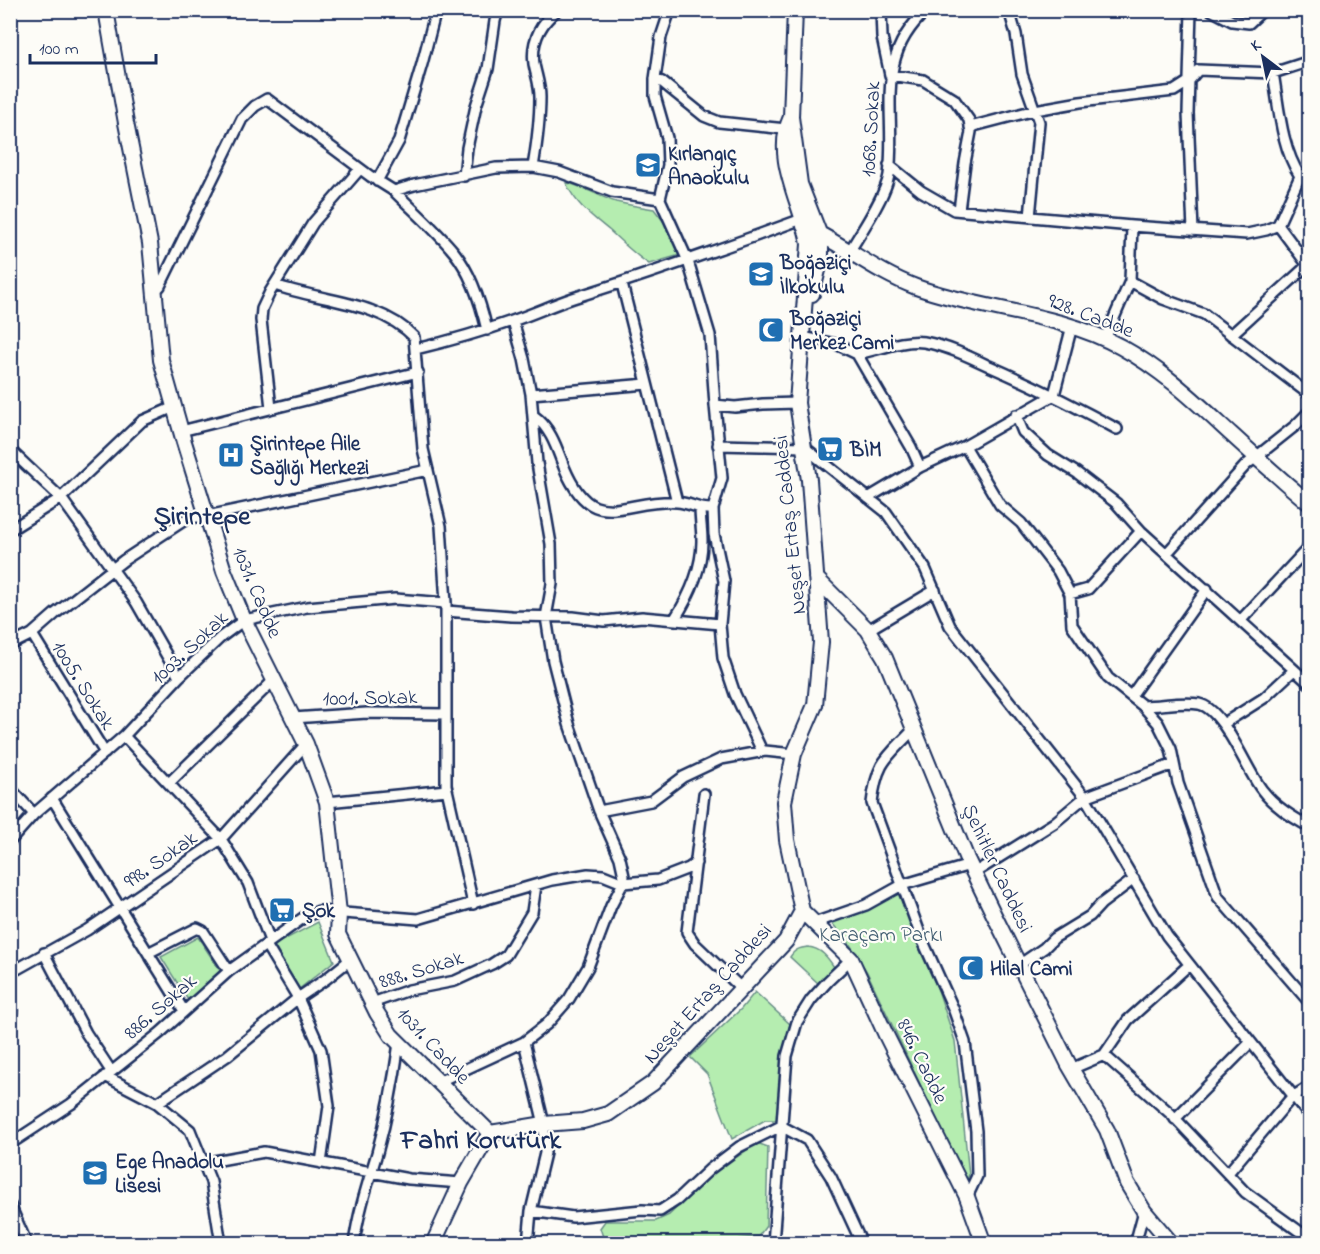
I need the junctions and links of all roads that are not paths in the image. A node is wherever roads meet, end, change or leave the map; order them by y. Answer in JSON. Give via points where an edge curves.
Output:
{"nodes":[{"id":1,"x":106,"y":10,"type":"edge"},
{"id":2,"x":436,"y":10,"type":"edge"},
{"id":3,"x":498,"y":10,"type":"edge"},
{"id":4,"x":557,"y":10,"type":"edge"},
{"id":5,"x":670,"y":10,"type":"edge"},
{"id":6,"x":795,"y":10,"type":"edge"},
{"id":7,"x":881,"y":10,"type":"edge"},
{"id":8,"x":927,"y":10,"type":"edge"},
{"id":9,"x":1009,"y":10,"type":"edge"},
{"id":10,"x":1191,"y":10,"type":"edge"},
{"id":11,"x":1211,"y":10,"type":"edge"},
{"id":12,"x":1263,"y":10,"type":"edge"},
{"id":13,"x":1310,"y":61,"type":"edge"},
{"id":14,"x":1273,"y":73,"type":"junction"},
{"id":15,"x":890,"y":75,"type":"junction"},
{"id":16,"x":655,"y":79,"type":"junction"},
{"id":17,"x":1188,"y":82,"type":"junction"},
{"id":18,"x":1035,"y":110,"type":"junction"},
{"id":19,"x":788,"y":123,"type":"junction"},
{"id":20,"x":970,"y":127,"type":"junction"},
{"id":21,"x":889,"y":165,"type":"junction"},
{"id":22,"x":533,"y":167,"type":"junction"},
{"id":23,"x":360,"y":169,"type":"junction"},
{"id":24,"x":1305,"y":175,"type":"edge"},
{"id":25,"x":464,"y":176,"type":"junction"},
{"id":26,"x":377,"y":181,"type":"junction"},
{"id":27,"x":394,"y":190,"type":"junction"},
{"id":28,"x":660,"y":199,"type":"junction"},
{"id":29,"x":959,"y":210,"type":"junction"},
{"id":30,"x":1030,"y":217,"type":"junction"},
{"id":31,"x":803,"y":222,"type":"junction"},
{"id":32,"x":1278,"y":225,"type":"junction"},
{"id":33,"x":1132,"y":226,"type":"junction"},
{"id":34,"x":1192,"y":231,"type":"junction"},
{"id":35,"x":819,"y":233,"type":"junction"},
{"id":36,"x":849,"y":252,"type":"junction"},
{"id":37,"x":688,"y":261,"type":"junction"},
{"id":38,"x":1309,"y":267,"type":"edge"},
{"id":39,"x":1130,"y":281,"type":"junction"},
{"id":40,"x":622,"y":284,"type":"junction"},
{"id":41,"x":275,"y":285,"type":"junction"},
{"id":42,"x":155,"y":291,"type":"junction"},
{"id":43,"x":513,"y":321,"type":"junction"},
{"id":44,"x":803,"y":321,"type":"junction"},
{"id":45,"x":1072,"y":326,"type":"junction"},
{"id":46,"x":487,"y":330,"type":"junction"},
{"id":47,"x":1231,"y":335,"type":"junction"},
{"id":48,"x":802,"y":337,"type":"junction"},
{"id":49,"x":1106,"y":339,"type":"junction"},
{"id":50,"x":416,"y":349,"type":"junction"},
{"id":51,"x":857,"y":354,"type":"junction"},
{"id":52,"x":418,"y":372,"type":"junction"},
{"id":53,"x":647,"y":384,"type":"junction"},
{"id":54,"x":531,"y":394,"type":"junction"},
{"id":55,"x":1054,"y":395,"type":"junction"},
{"id":56,"x":1310,"y":395,"type":"edge"},
{"id":57,"x":797,"y":403,"type":"junction"},
{"id":58,"x":714,"y":405,"type":"junction"},
{"id":59,"x":174,"y":407,"type":"junction"},
{"id":60,"x":271,"y":408,"type":"junction"},
{"id":61,"x":1310,"y":411,"type":"edge"},
{"id":62,"x":1016,"y":415,"type":"junction"},
{"id":63,"x":534,"y":416,"type":"junction"},
{"id":64,"x":1117,"y":429,"type":"dead end"},
{"id":65,"x":181,"y":431,"type":"junction"},
{"id":66,"x":718,"y":445,"type":"junction"},
{"id":67,"x":965,"y":446,"type":"junction"},
{"id":68,"x":804,"y":447,"type":"junction"},
{"id":69,"x":10,"y":450,"type":"edge"},
{"id":70,"x":1256,"y":457,"type":"junction"},
{"id":71,"x":920,"y":467,"type":"junction"},
{"id":72,"x":428,"y":470,"type":"junction"},
{"id":73,"x":61,"y":498,"type":"junction"},
{"id":74,"x":868,"y":498,"type":"junction"},
{"id":75,"x":677,"y":502,"type":"junction"},
{"id":76,"x":1310,"y":504,"type":"edge"},
{"id":77,"x":700,"y":508,"type":"junction"},
{"id":78,"x":713,"y":509,"type":"junction"},
{"id":79,"x":207,"y":516,"type":"junction"},
{"id":80,"x":10,"y":531,"type":"edge"},
{"id":81,"x":1142,"y":531,"type":"junction"},
{"id":82,"x":1310,"y":546,"type":"edge"},
{"id":83,"x":1167,"y":553,"type":"junction"},
{"id":84,"x":112,"y":570,"type":"junction"},
{"id":85,"x":816,"y":578,"type":"junction"},
{"id":86,"x":1207,"y":589,"type":"junction"},
{"id":87,"x":935,"y":591,"type":"junction"},
{"id":88,"x":1070,"y":594,"type":"junction"},
{"id":89,"x":446,"y":607,"type":"junction"},
{"id":90,"x":546,"y":616,"type":"junction"},
{"id":91,"x":244,"y":620,"type":"junction"},
{"id":92,"x":674,"y":620,"type":"junction"},
{"id":93,"x":1240,"y":620,"type":"junction"},
{"id":94,"x":720,"y":624,"type":"junction"},
{"id":95,"x":868,"y":630,"type":"junction"},
{"id":96,"x":32,"y":634,"type":"junction"},
{"id":97,"x":10,"y":645,"type":"edge"},
{"id":98,"x":1294,"y":670,"type":"junction"},
{"id":99,"x":179,"y":676,"type":"junction"},
{"id":100,"x":275,"y":680,"type":"junction"},
{"id":101,"x":1310,"y":684,"type":"edge"},
{"id":102,"x":1131,"y":696,"type":"junction"},
{"id":103,"x":1143,"y":706,"type":"junction"},
{"id":104,"x":446,"y":714,"type":"junction"},
{"id":105,"x":293,"y":718,"type":"junction"},
{"id":106,"x":1223,"y":724,"type":"junction"},
{"id":107,"x":914,"y":729,"type":"junction"},
{"id":108,"x":124,"y":736,"type":"junction"},
{"id":109,"x":306,"y":744,"type":"junction"},
{"id":110,"x":762,"y":751,"type":"junction"},
{"id":111,"x":105,"y":753,"type":"junction"},
{"id":112,"x":794,"y":754,"type":"junction"},
{"id":113,"x":1174,"y":764,"type":"junction"},
{"id":114,"x":169,"y":783,"type":"junction"},
{"id":115,"x":10,"y":788,"type":"edge"},
{"id":116,"x":447,"y":790,"type":"junction"},
{"id":117,"x":704,"y":794,"type":"dead end"},
{"id":118,"x":1085,"y":797,"type":"junction"},
{"id":119,"x":52,"y":798,"type":"junction"},
{"id":120,"x":327,"y":802,"type":"junction"},
{"id":121,"x":600,"y":811,"type":"junction"},
{"id":122,"x":34,"y":814,"type":"junction"},
{"id":123,"x":1310,"y":827,"type":"edge"},
{"id":124,"x":221,"y":839,"type":"junction"},
{"id":125,"x":10,"y":842,"type":"edge"},
{"id":126,"x":696,"y":863,"type":"junction"},
{"id":127,"x":972,"y":869,"type":"junction"},
{"id":128,"x":1134,"y":879,"type":"junction"},
{"id":129,"x":623,"y":883,"type":"junction"},
{"id":130,"x":536,"y":885,"type":"junction"},
{"id":131,"x":902,"y":885,"type":"junction"},
{"id":132,"x":473,"y":904,"type":"junction"},
{"id":133,"x":121,"y":908,"type":"junction"},
{"id":134,"x":802,"y":911,"type":"junction"},
{"id":135,"x":339,"y":913,"type":"junction"},
{"id":136,"x":814,"y":923,"type":"junction"},
{"id":137,"x":268,"y":943,"type":"junction"},
{"id":138,"x":44,"y":953,"type":"junction"},
{"id":139,"x":148,"y":953,"type":"junction"},
{"id":140,"x":351,"y":959,"type":"junction"},
{"id":141,"x":851,"y":959,"type":"junction"},
{"id":142,"x":1019,"y":965,"type":"junction"},
{"id":143,"x":1189,"y":965,"type":"junction"},
{"id":144,"x":229,"y":971,"type":"junction"},
{"id":145,"x":10,"y":973,"type":"edge"},
{"id":146,"x":741,"y":988,"type":"junction"},
{"id":147,"x":298,"y":998,"type":"junction"},
{"id":148,"x":372,"y":1003,"type":"junction"},
{"id":149,"x":1310,"y":1003,"type":"edge"},
{"id":150,"x":184,"y":1011,"type":"junction"},
{"id":151,"x":524,"y":1042,"type":"junction"},
{"id":152,"x":399,"y":1043,"type":"junction"},
{"id":153,"x":1250,"y":1043,"type":"junction"},
{"id":154,"x":1104,"y":1055,"type":"junction"},
{"id":155,"x":1071,"y":1069,"type":"junction"},
{"id":156,"x":108,"y":1073,"type":"junction"},
{"id":157,"x":438,"y":1082,"type":"junction"},
{"id":158,"x":1310,"y":1086,"type":"edge"},
{"id":159,"x":1292,"y":1097,"type":"junction"},
{"id":160,"x":157,"y":1103,"type":"junction"},
{"id":161,"x":1310,"y":1117,"type":"edge"},
{"id":162,"x":1175,"y":1119,"type":"junction"},
{"id":163,"x":544,"y":1124,"type":"junction"},
{"id":164,"x":782,"y":1126,"type":"junction"},
{"id":165,"x":490,"y":1133,"type":"junction"},
{"id":166,"x":10,"y":1144,"type":"edge"},
{"id":167,"x":203,"y":1163,"type":"junction"},
{"id":168,"x":321,"y":1163,"type":"junction"},
{"id":169,"x":371,"y":1172,"type":"junction"},
{"id":170,"x":1228,"y":1173,"type":"junction"},
{"id":171,"x":461,"y":1183,"type":"junction"},
{"id":172,"x":967,"y":1197,"type":"junction"},
{"id":173,"x":10,"y":1205,"type":"edge"},
{"id":174,"x":531,"y":1211,"type":"junction"},
{"id":175,"x":1144,"y":1211,"type":"junction"},
{"id":176,"x":1310,"y":1239,"type":"edge"},
{"id":177,"x":772,"y":1243,"type":"edge"},
{"id":178,"x":27,"y":1244,"type":"edge"},
{"id":179,"x":221,"y":1244,"type":"edge"},
{"id":180,"x":354,"y":1244,"type":"edge"},
{"id":181,"x":433,"y":1244,"type":"edge"},
{"id":182,"x":528,"y":1244,"type":"edge"},
{"id":183,"x":862,"y":1244,"type":"edge"},
{"id":184,"x":984,"y":1244,"type":"edge"},
{"id":185,"x":1135,"y":1244,"type":"edge"},
{"id":186,"x":1172,"y":1244,"type":"edge"}],
"edges":[{"from":1,"to":42,"type":"street","name":"1031. Cadde","via":[[150,243]]},
{"from":2,"to":26,"type":"street","via":[[399,141]]},
{"from":3,"to":25,"type":"street"},
{"from":4,"to":22,"type":"street","via":[[546,19],[535,43],[540,124]]},
{"from":5,"to":16,"type":"street"},
{"from":6,"to":19,"type":"street","name":"Neşet Ertaş Caddesi"},
{"from":7,"to":15,"type":"street"},
{"from":8,"to":15,"type":"street","name":"1068. Sokak","via":[[902,42]]},
{"from":9,"to":18,"type":"street","via":[[1022,74]]},
{"from":10,"to":17,"type":"street"},
{"from":11,"to":12,"type":"street","via":[[1232,21],[1249,23]]},
{"from":13,"to":14,"type":"street"},
{"from":14,"to":17,"type":"street","via":[[1198,70]]},
{"from":14,"to":24,"type":"street","via":[[1292,164]]},
{"from":15,"to":20,"type":"street","via":[[923,80],[954,99]]},
{"from":15,"to":21,"type":"street","name":"1068. Sokak"},
{"from":16,"to":19,"type":"street","via":[[704,116],[719,122]]},
{"from":16,"to":28,"type":"street","via":[[655,96],[668,147]]},
{"from":17,"to":18,"type":"street","via":[[1174,91]]},
{"from":17,"to":34,"type":"street"},
{"from":18,"to":20,"type":"street"},
{"from":18,"to":30,"type":"street","via":[[1039,122]]},
{"from":19,"to":31,"type":"street","name":"Neşet Ertaş Caddesi","via":[[788,177]]},
{"from":19,"to":35,"type":"street","name":"Neşet Ertaş Caddesi","via":[[800,184]]},
{"from":20,"to":29,"type":"street"},
{"from":21,"to":29,"type":"street","via":[[921,191]]},
{"from":21,"to":36,"type":"street","name":"1068. Sokak","via":[[882,195]]},
{"from":22,"to":25,"type":"street","via":[[496,168]]},
{"from":22,"to":28,"type":"street","via":[[559,172],[612,192]]},
{"from":23,"to":26,"type":"street"},
{"from":23,"to":41,"type":"street","via":[[313,223]]},
{"from":23,"to":42,"type":"street","via":[[267,99],[255,106],[242,119]]},
{"from":24,"to":32,"type":"street"},
{"from":25,"to":27,"type":"street"},
{"from":26,"to":27,"type":"street"},
{"from":27,"to":46,"type":"street","via":[[464,267]]},
{"from":28,"to":37,"type":"street"},
{"from":29,"to":30,"type":"street"},
{"from":30,"to":33,"type":"street"},
{"from":31,"to":35,"type":"street","name":"928. Cadde"},
{"from":31,"to":37,"type":"street"},
{"from":31,"to":44,"type":"street","name":"Neşet Ertaş Caddesi","via":[[809,244]]},
{"from":32,"to":34,"type":"street","via":[[1247,234]]},
{"from":32,"to":38,"type":"street"},
{"from":33,"to":34,"type":"street"},
{"from":33,"to":39,"type":"street"},
{"from":35,"to":36,"type":"street","name":"928. Cadde"},
{"from":35,"to":44,"type":"street","name":"Neşet Ertaş Caddesi","via":[[821,258]]},
{"from":36,"to":45,"type":"street","name":"928. Cadde","via":[[884,274],[916,287]]},
{"from":37,"to":40,"type":"street"},
{"from":37,"to":58,"type":"street","via":[[710,335]]},
{"from":38,"to":47,"type":"street"},
{"from":39,"to":47,"type":"street","via":[[1204,314]]},
{"from":39,"to":49,"type":"street"},
{"from":40,"to":43,"type":"street"},
{"from":40,"to":53,"type":"street"},
{"from":41,"to":50,"type":"street","via":[[354,305],[402,325],[414,337]]},
{"from":41,"to":60,"type":"street","via":[[262,309],[261,320]]},
{"from":42,"to":59,"type":"street","name":"1031. Cadde","via":[[161,360]]},
{"from":43,"to":46,"type":"street"},
{"from":43,"to":54,"type":"street"},
{"from":44,"to":48,"type":"street","name":"Neşet Ertaş Caddesi"},
{"from":45,"to":49,"type":"street","name":"928. Cadde"},
{"from":45,"to":55,"type":"street"},
{"from":46,"to":50,"type":"street"},
{"from":47,"to":56,"type":"street"},
{"from":48,"to":51,"type":"street","via":[[836,344]]},
{"from":48,"to":57,"type":"street","name":"Neşet Ertaş Caddesi"},
{"from":49,"to":70,"type":"street","name":"928. Cadde","via":[[1192,397]]},
{"from":50,"to":52,"type":"street"},
{"from":51,"to":55,"type":"street","via":[[905,342],[924,342],[956,351]]},
{"from":51,"to":71,"type":"street"},
{"from":52,"to":60,"type":"street"},
{"from":52,"to":72,"type":"street"},
{"from":53,"to":54,"type":"street"},
{"from":53,"to":75,"type":"street"},
{"from":54,"to":63,"type":"street"},
{"from":55,"to":62,"type":"street"},
{"from":55,"to":64,"type":"street"},
{"from":57,"to":58,"type":"street","via":[[735,408]]},
{"from":57,"to":68,"type":"street","name":"Neşet Ertaş Caddesi"},
{"from":58,"to":66,"type":"street"},
{"from":59,"to":65,"type":"street","name":"1031. Cadde"},
{"from":59,"to":73,"type":"street","via":[[142,421]]},
{"from":60,"to":65,"type":"street"},
{"from":61,"to":70,"type":"street"},
{"from":62,"to":67,"type":"street"},
{"from":62,"to":81,"type":"street","via":[[1023,432],[1040,448],[1116,503]]},
{"from":63,"to":75,"type":"street","via":[[549,431],[570,480],[588,505],[605,510]]},
{"from":63,"to":90,"type":"street","via":[[537,462],[551,544],[552,584]]},
{"from":65,"to":79,"type":"street","name":"1031. Cadde"},
{"from":66,"to":68,"type":"street"},
{"from":66,"to":78,"type":"street","via":[[722,478]]},
{"from":67,"to":71,"type":"street"},
{"from":67,"to":88,"type":"street","via":[[1000,505],[1044,550]]},
{"from":68,"to":74,"type":"street"},
{"from":68,"to":85,"type":"street","name":"Neşet Ertaş Caddesi"},
{"from":69,"to":73,"type":"street"},
{"from":70,"to":76,"type":"street","name":"928. Cadde"},
{"from":70,"to":83,"type":"street"},
{"from":71,"to":74,"type":"street"},
{"from":72,"to":79,"type":"street"},
{"from":72,"to":89,"type":"street","via":[[441,526]]},
{"from":73,"to":80,"type":"street"},
{"from":73,"to":84,"type":"street"},
{"from":74,"to":87,"type":"street","via":[[886,512],[925,568]]},
{"from":75,"to":77,"type":"street"},
{"from":77,"to":78,"type":"street"},
{"from":77,"to":92,"type":"street","via":[[699,564],[687,601]]},
{"from":78,"to":94,"type":"street","via":[[724,581]]},
{"from":79,"to":84,"type":"street","via":[[188,518]]},
{"from":79,"to":91,"type":"street","name":"1031. Cadde"},
{"from":81,"to":83,"type":"street"},
{"from":81,"to":88,"type":"street","via":[[1088,589]]},
{"from":82,"to":93,"type":"street"},
{"from":83,"to":86,"type":"street"},
{"from":84,"to":96,"type":"street"},
{"from":84,"to":99,"type":"street","via":[[136,602]]},
{"from":85,"to":95,"type":"street","name":"Şehitler Caddesi"},
{"from":85,"to":112,"type":"street","name":"Neşet Ertaş Caddesi","via":[[821,642],[815,705]]},
{"from":86,"to":93,"type":"street"},
{"from":86,"to":102,"type":"street"},
{"from":87,"to":95,"type":"street"},
{"from":87,"to":118,"type":"street","via":[[950,626]]},
{"from":88,"to":102,"type":"street","via":[[1072,625],[1107,678]]},
{"from":89,"to":90,"type":"street","name":"1003. Sokak"},
{"from":89,"to":91,"type":"street","name":"1003. Sokak","via":[[395,599],[307,608]]},
{"from":89,"to":104,"type":"street"},
{"from":90,"to":92,"type":"street","name":"1003. Sokak","via":[[604,621],[642,617]]},
{"from":90,"to":121,"type":"street","via":[[560,693]]},
{"from":91,"to":99,"type":"street","name":"1003. Sokak"},
{"from":91,"to":100,"type":"street","name":"1031. Cadde"},
{"from":92,"to":94,"type":"street","name":"1003. Sokak"},
{"from":93,"to":98,"type":"street"},
{"from":94,"to":110,"type":"street","via":[[723,658]]},
{"from":95,"to":107,"type":"street","name":"Şehitler Caddesi","via":[[885,658]]},
{"from":96,"to":97,"type":"street"},
{"from":96,"to":111,"type":"street","name":"1005. Sokak"},
{"from":98,"to":101,"type":"street"},
{"from":98,"to":106,"type":"street","via":[[1264,698]]},
{"from":99,"to":108,"type":"street","name":"1003. Sokak"},
{"from":100,"to":105,"type":"street","name":"1031. Cadde"},
{"from":100,"to":114,"type":"street"},
{"from":102,"to":103,"type":"street"},
{"from":103,"to":106,"type":"street","via":[[1200,704]]},
{"from":103,"to":113,"type":"street","via":[[1158,723],[1171,748]]},
{"from":104,"to":105,"type":"street","name":"1001. Sokak"},
{"from":104,"to":116,"type":"street"},
{"from":105,"to":109,"type":"street","name":"1031. Cadde"},
{"from":106,"to":123,"type":"street","via":[[1262,790],[1287,814]]},
{"from":107,"to":127,"type":"street","name":"Şehitler Caddesi"},
{"from":107,"to":131,"type":"street","via":[[885,758],[874,780],[872,803]]},
{"from":108,"to":111,"type":"street","name":"1003. Sokak"},
{"from":108,"to":114,"type":"street"},
{"from":109,"to":120,"type":"street","name":"1031. Cadde"},
{"from":109,"to":124,"type":"street","name":"998. Sokak"},
{"from":110,"to":112,"type":"street"},
{"from":110,"to":121,"type":"street","via":[[721,759],[682,777],[651,801]]},
{"from":111,"to":119,"type":"street","name":"1003. Sokak"},
{"from":112,"to":134,"type":"street","name":"Neşet Ertaş Caddesi","via":[[784,802],[787,840]]},
{"from":113,"to":118,"type":"street"},
{"from":113,"to":149,"type":"street","via":[[1218,897]]},
{"from":114,"to":124,"type":"street"},
{"from":115,"to":122,"type":"street"},
{"from":116,"to":120,"type":"street"},
{"from":116,"to":132,"type":"street"},
{"from":117,"to":126,"type":"street"},
{"from":118,"to":127,"type":"street","via":[[1054,823]]},
{"from":118,"to":128,"type":"street"},
{"from":119,"to":122,"type":"street","name":"1003. Sokak"},
{"from":119,"to":133,"type":"street"},
{"from":120,"to":135,"type":"street","name":"1031. Cadde"},
{"from":121,"to":129,"type":"street","via":[[620,858]]},
{"from":122,"to":125,"type":"street","name":"1003. Sokak"},
{"from":124,"to":133,"type":"street","name":"998. Sokak"},
{"from":124,"to":137,"type":"street","via":[[248,883]]},
{"from":126,"to":129,"type":"street","via":[[658,880]]},
{"from":126,"to":146,"type":"street","via":[[687,932]]},
{"from":127,"to":131,"type":"street"},
{"from":127,"to":142,"type":"street","name":"Şehitler Caddesi"},
{"from":128,"to":142,"type":"street","via":[[1090,916]]},
{"from":128,"to":143,"type":"street"},
{"from":129,"to":130,"type":"street","name":"886. Sokak","via":[[588,874]]},
{"from":129,"to":151,"type":"street","via":[[588,967],[569,999]]},
{"from":130,"to":132,"type":"street","name":"886. Sokak"},
{"from":130,"to":148,"type":"street","name":"888. Sokak","via":[[532,912],[506,955],[455,981],[409,990]]},
{"from":131,"to":136,"type":"street","via":[[866,905]]},
{"from":131,"to":172,"type":"street","via":[[965,1042],[976,1131],[977,1176]]},
{"from":132,"to":135,"type":"street","name":"886. Sokak","via":[[418,919]]},
{"from":133,"to":138,"type":"street","name":"998. Sokak"},
{"from":133,"to":139,"type":"street"},
{"from":134,"to":136,"type":"street","name":"846. Cadde"},
{"from":134,"to":146,"type":"street","name":"Neşet Ertaş Caddesi","via":[[786,941]]},
{"from":135,"to":137,"type":"street","name":"886. Sokak","via":[[319,911]]},
{"from":135,"to":140,"type":"street","name":"1031. Cadde","via":[[338,934]]},
{"from":136,"to":141,"type":"street","name":"846. Cadde"},
{"from":137,"to":144,"type":"street","name":"886. Sokak"},
{"from":137,"to":147,"type":"street"},
{"from":138,"to":145,"type":"street","name":"998. Sokak"},
{"from":138,"to":156,"type":"street"},
{"from":139,"to":144,"type":"street","via":[[197,928]]},
{"from":139,"to":150,"type":"street"},
{"from":140,"to":147,"type":"street"},
{"from":140,"to":148,"type":"street","name":"1031. Cadde"},
{"from":141,"to":164,"type":"street","via":[[811,1000],[797,1022],[787,1056]]},
{"from":141,"to":172,"type":"street","name":"846. Cadde"},
{"from":142,"to":155,"type":"street","name":"Şehitler Caddesi"},
{"from":143,"to":153,"type":"street"},
{"from":143,"to":154,"type":"street","via":[[1128,1020]]},
{"from":144,"to":150,"type":"street","name":"886. Sokak"},
{"from":146,"to":163,"type":"street","name":"Neşet Ertaş Caddesi","via":[[653,1083],[608,1114],[583,1121]]},
{"from":147,"to":160,"type":"street","via":[[227,1056]]},
{"from":147,"to":168,"type":"street","via":[[321,1050],[329,1106]]},
{"from":148,"to":152,"type":"street","name":"1031. Cadde"},
{"from":150,"to":156,"type":"street","name":"886. Sokak"},
{"from":151,"to":157,"type":"street"},
{"from":151,"to":163,"type":"street"},
{"from":152,"to":157,"type":"street","name":"1031. Cadde"},
{"from":152,"to":169,"type":"street"},
{"from":153,"to":159,"type":"street"},
{"from":153,"to":162,"type":"street"},
{"from":154,"to":155,"type":"street"},
{"from":154,"to":162,"type":"street"},
{"from":155,"to":175,"type":"street","name":"Şehitler Caddesi","via":[[1107,1130],[1127,1183]]},
{"from":156,"to":160,"type":"street"},
{"from":156,"to":166,"type":"street","name":"886. Sokak","via":[[71,1104]]},
{"from":157,"to":165,"type":"street","name":"1031. Cadde"},
{"from":158,"to":159,"type":"street"},
{"from":159,"to":161,"type":"street"},
{"from":159,"to":170,"type":"street"},
{"from":160,"to":167,"type":"street","via":[[190,1130]]},
{"from":162,"to":170,"type":"street"},
{"from":163,"to":165,"type":"street","name":"Neşet Ertaş Caddesi"},
{"from":163,"to":174,"type":"street","via":[[545,1153]]},
{"from":164,"to":174,"type":"street","via":[[739,1147],[660,1211],[573,1217]]},
{"from":164,"to":177,"type":"street"},
{"from":164,"to":183,"type":"street","via":[[807,1140],[831,1177]]},
{"from":165,"to":171,"type":"street"},
{"from":167,"to":168,"type":"street","via":[[264,1152]]},
{"from":167,"to":179,"type":"street","via":[[211,1182]]},
{"from":168,"to":169,"type":"street"},
{"from":169,"to":171,"type":"street"},
{"from":169,"to":180,"type":"street"},
{"from":170,"to":176,"type":"street","via":[[1245,1192]]},
{"from":171,"to":181,"type":"street"},
{"from":172,"to":184,"type":"street","name":"846. Cadde"},
{"from":173,"to":178,"type":"street"},
{"from":174,"to":182,"type":"street"},
{"from":175,"to":185,"type":"street"},
{"from":175,"to":186,"type":"street","name":"Şehitler Caddesi"}]}
